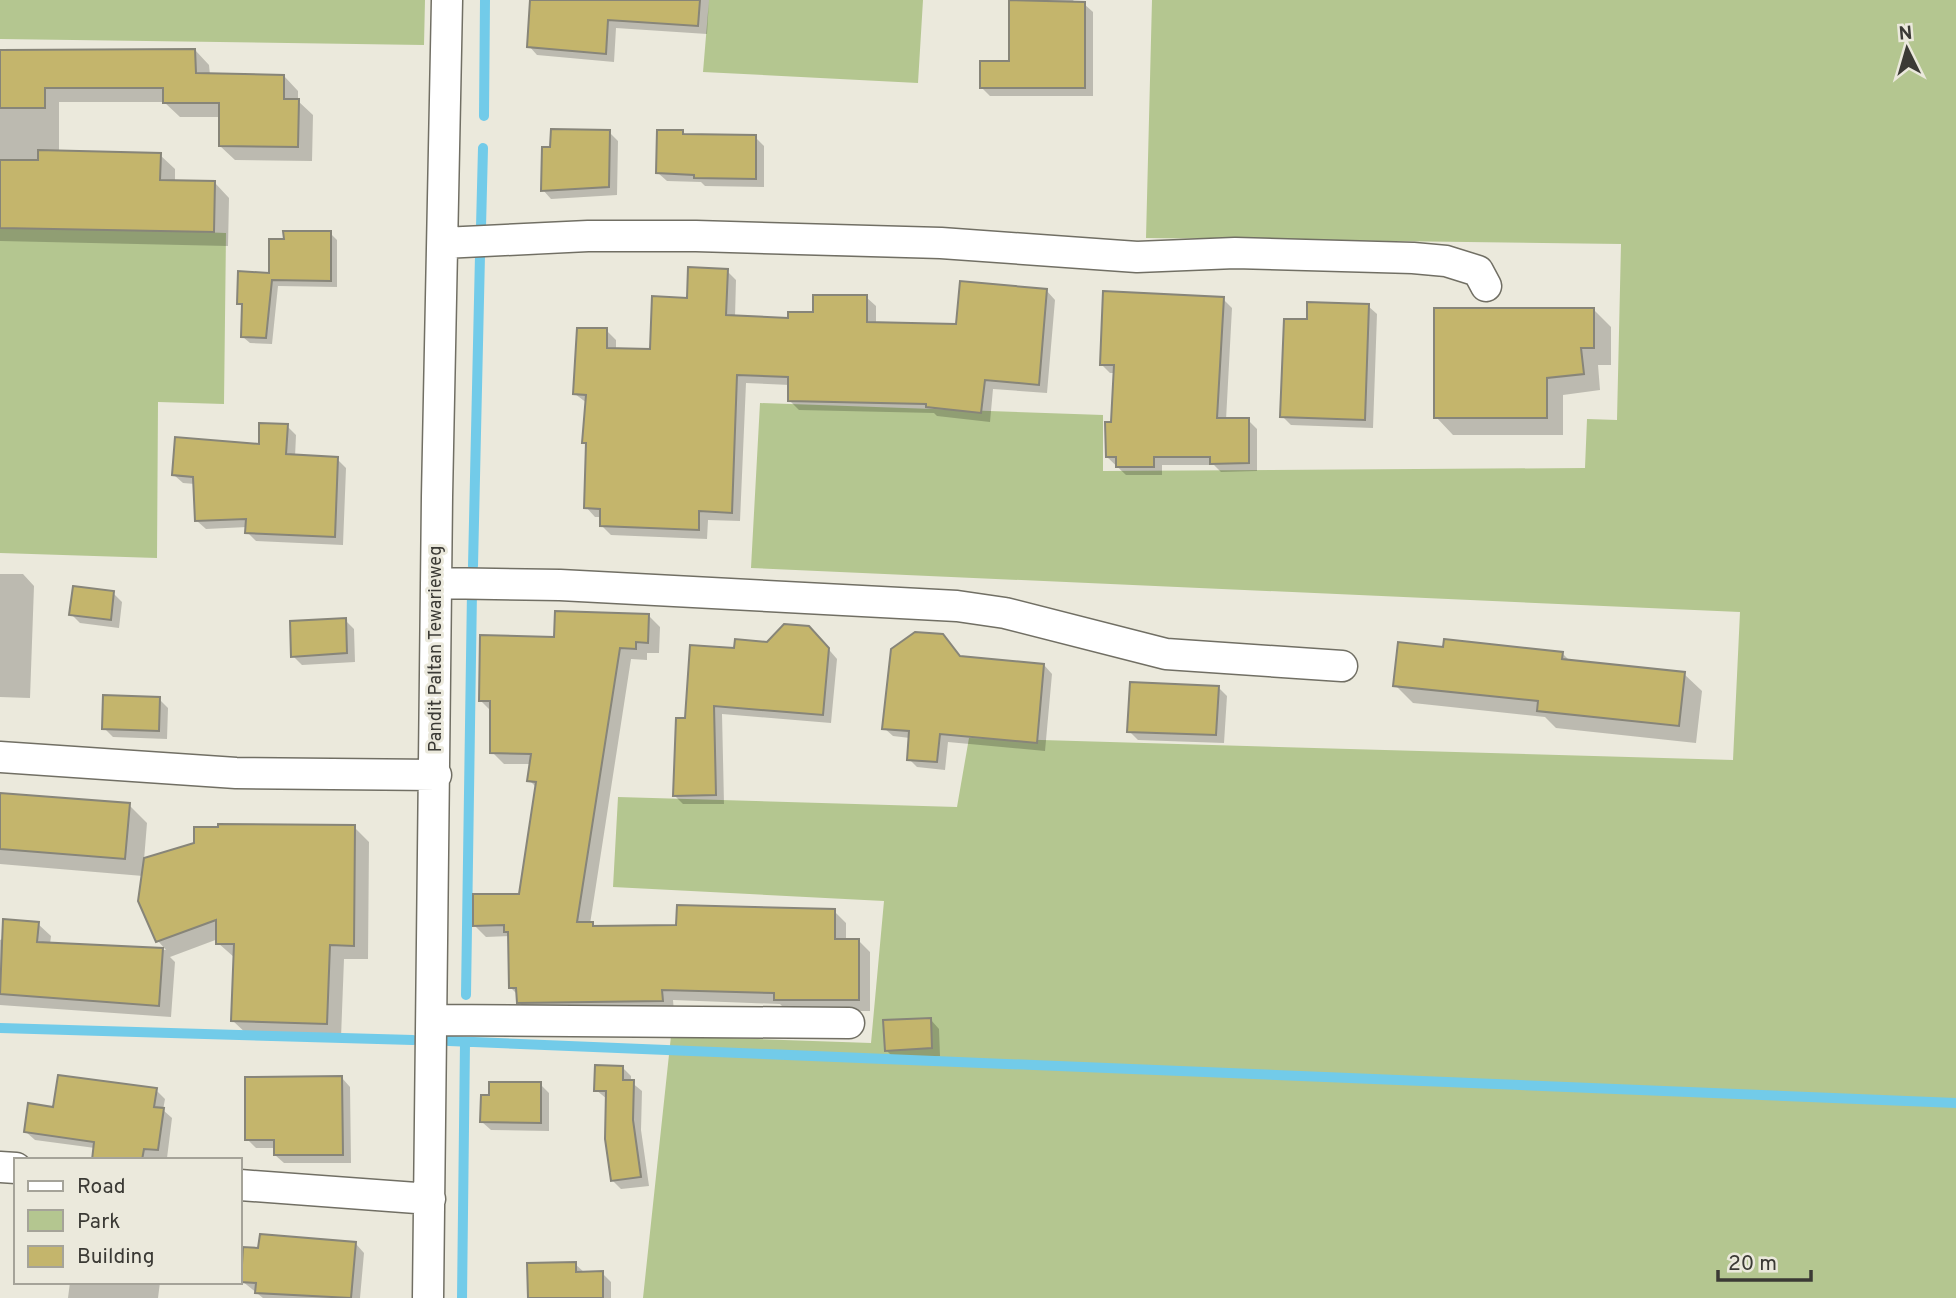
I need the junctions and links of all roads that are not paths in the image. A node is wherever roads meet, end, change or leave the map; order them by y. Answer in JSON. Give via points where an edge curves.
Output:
{"nodes":[{"id":1,"x":447,"y":0,"type":"edge"},
{"id":2,"x":443,"y":243,"type":"junction"},
{"id":3,"x":1486,"y":286,"type":"dead end"},
{"id":4,"x":436,"y":583,"type":"junction"},
{"id":5,"x":1342,"y":666,"type":"dead end"},
{"id":6,"x":0,"y":757,"type":"edge"},
{"id":7,"x":436,"y":775,"type":"junction"},
{"id":8,"x":432,"y":1020,"type":"junction"},
{"id":9,"x":849,"y":1023,"type":"dead end"},
{"id":10,"x":242,"y":1185,"type":"edge"},
{"id":11,"x":430,"y":1199,"type":"junction"},
{"id":12,"x":428,"y":1298,"type":"edge"}],
"edges":[{"from":1,"to":2,"type":"street","name":"Pandit Paltan Tewarieweg"},
{"from":2,"to":3,"type":"street","via":[[696,236],[941,243],[1137,257],[1235,253],[1413,258],[1446,261],[1478,271]]},
{"from":2,"to":4,"type":"street","name":"Pandit Paltan Tewarieweg"},
{"from":4,"to":5,"type":"street","via":[[957,606],[1005,613],[1166,654]]},
{"from":4,"to":7,"type":"street","name":"Pandit Paltan Tewarieweg"},
{"from":6,"to":7,"type":"street","via":[[236,773]]},
{"from":7,"to":8,"type":"street","name":"Pandit Paltan Tewarieweg"},
{"from":8,"to":9,"type":"street"},
{"from":8,"to":11,"type":"street","name":"Pandit Paltan Tewarieweg"},
{"from":10,"to":11,"type":"street"},
{"from":11,"to":12,"type":"street","name":"Pandit Paltan Tewarieweg"}]}
